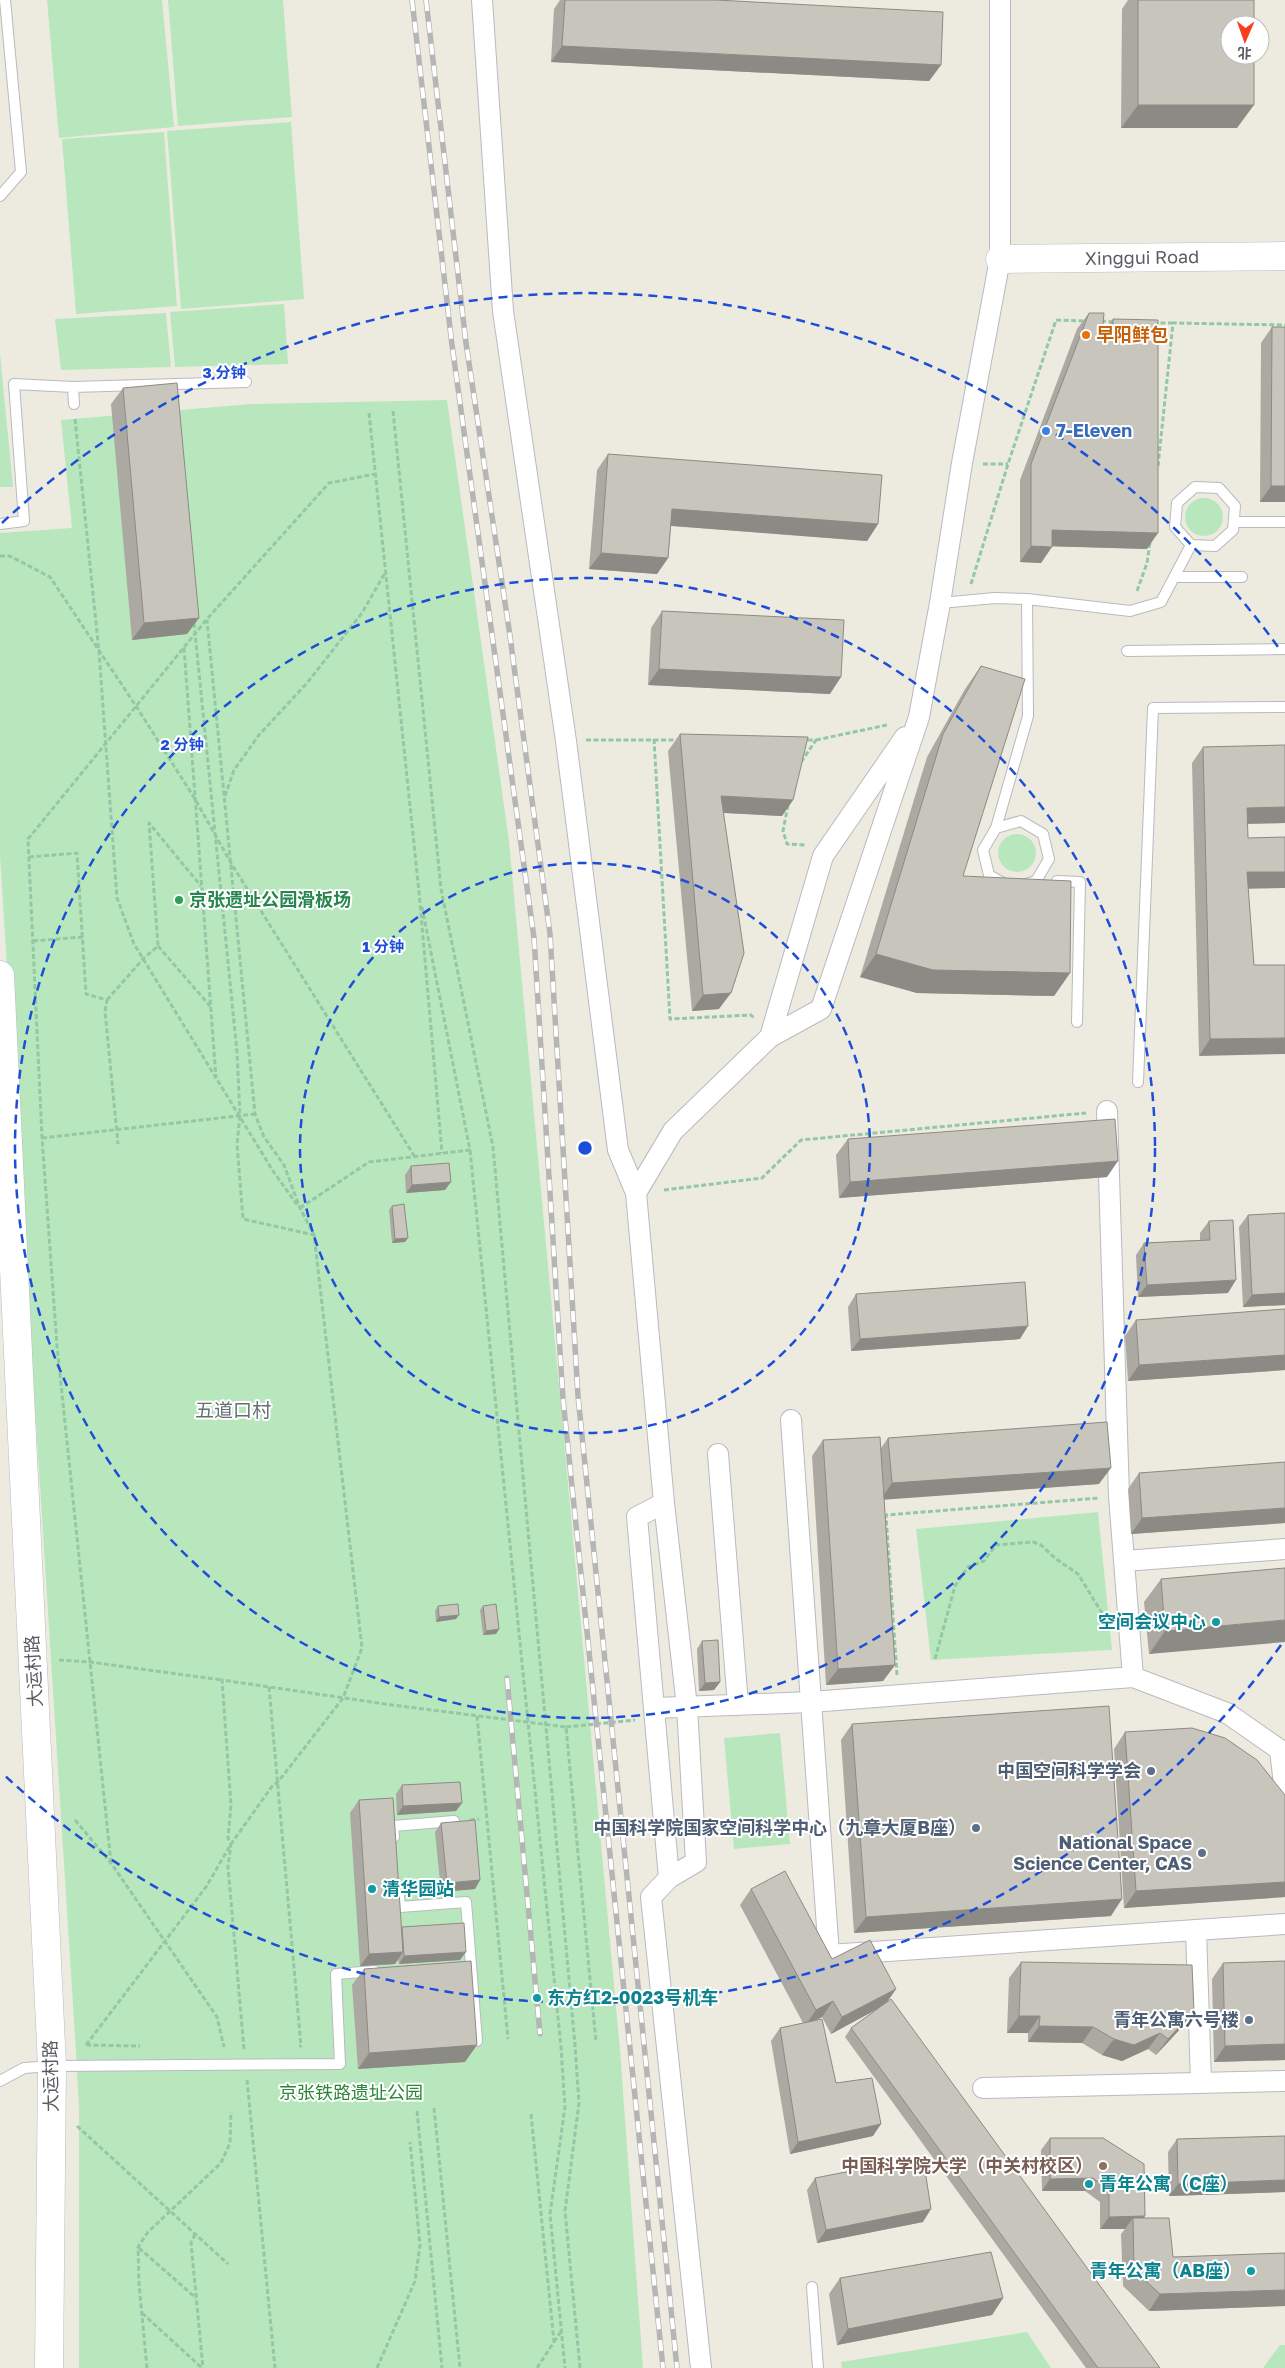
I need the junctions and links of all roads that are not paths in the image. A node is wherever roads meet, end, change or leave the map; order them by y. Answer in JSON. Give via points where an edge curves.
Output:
{"nodes":[{"id":1,"x":5,"y":0,"type":"edge"},
{"id":2,"x":482,"y":0,"type":"edge"},
{"id":3,"x":1000,"y":0,"type":"edge"},
{"id":4,"x":0,"y":196,"type":"edge"},
{"id":5,"x":1285,"y":256,"type":"edge"},
{"id":6,"x":1000,"y":259,"type":"junction"},
{"id":7,"x":246,"y":382,"type":"dead end"},
{"id":8,"x":72,"y":387,"type":"junction"},
{"id":9,"x":74,"y":404,"type":"road end"},
{"id":10,"x":1234,"y":522,"type":"junction"},
{"id":11,"x":1285,"y":522,"type":"edge"},
{"id":12,"x":0,"y":524,"type":"edge"},
{"id":13,"x":1191,"y":545,"type":"junction"},
{"id":14,"x":1174,"y":577,"type":"junction"},
{"id":15,"x":1242,"y":578,"type":"dead end"},
{"id":16,"x":1027,"y":599,"type":"junction"},
{"id":17,"x":940,"y":603,"type":"junction"},
{"id":18,"x":1285,"y":649,"type":"edge"},
{"id":19,"x":1127,"y":651,"type":"dead end"},
{"id":20,"x":1285,"y":707,"type":"edge"},
{"id":21,"x":919,"y":717,"type":"junction"},
{"id":22,"x":996,"y":828,"type":"junction"},
{"id":23,"x":1036,"y":881,"type":"junction"},
{"id":24,"x":0,"y":975,"type":"edge"},
{"id":25,"x":1078,"y":1022,"type":"dead end"},
{"id":26,"x":770,"y":1037,"type":"junction"},
{"id":27,"x":1138,"y":1082,"type":"dead end"},
{"id":28,"x":1107,"y":1110,"type":"road end"},
{"id":29,"x":636,"y":1193,"type":"junction"},
{"id":30,"x":791,"y":1420,"type":"dead end"},
{"id":31,"x":718,"y":1454,"type":"dead end"},
{"id":32,"x":664,"y":1503,"type":"junction"},
{"id":33,"x":1285,"y":1549,"type":"edge"},
{"id":34,"x":1124,"y":1561,"type":"junction"},
{"id":35,"x":1133,"y":1677,"type":"junction"},
{"id":36,"x":811,"y":1702,"type":"junction"},
{"id":37,"x":738,"y":1705,"type":"junction"},
{"id":38,"x":687,"y":1707,"type":"junction"},
{"id":39,"x":655,"y":1708,"type":"junction"},
{"id":40,"x":1283,"y":1750,"type":"edge"},
{"id":41,"x":1285,"y":1793,"type":"edge"},
{"id":42,"x":454,"y":1821,"type":"edge"},
{"id":43,"x":395,"y":1844,"type":"edge"},
{"id":44,"x":670,"y":1878,"type":"junction"},
{"id":45,"x":398,"y":1889,"type":"edge"},
{"id":46,"x":1285,"y":1924,"type":"edge"},
{"id":47,"x":1196,"y":1930,"type":"junction"},
{"id":48,"x":471,"y":1963,"type":"junction"},
{"id":49,"x":458,"y":1964,"type":"edge"},
{"id":50,"x":386,"y":1970,"type":"edge"},
{"id":51,"x":478,"y":2041,"type":"edge"},
{"id":52,"x":52,"y":2066,"type":"junction"},
{"id":53,"x":1285,"y":2080,"type":"edge"},
{"id":54,"x":0,"y":2081,"type":"edge"},
{"id":55,"x":1201,"y":2082,"type":"junction"},
{"id":56,"x":983,"y":2088,"type":"dead end"},
{"id":57,"x":812,"y":2287,"type":"dead end"},
{"id":58,"x":49,"y":2368,"type":"edge"},
{"id":59,"x":701,"y":2368,"type":"edge"},
{"id":60,"x":818,"y":2368,"type":"edge"}],
"edges":[{"from":1,"to":4,"type":"lane","via":[[21,172]]},
{"from":2,"to":29,"type":"street","via":[[503,312],[566,741],[618,1150]]},
{"from":3,"to":6,"type":"street"},
{"from":5,"to":6,"type":"street","name":"Xinggui Road"},
{"from":6,"to":17,"type":"street"},
{"from":7,"to":8,"type":"lane"},
{"from":8,"to":9,"type":"lane"},
{"from":8,"to":12,"type":"lane","via":[[14,384],[24,521]]},
{"from":10,"to":11,"type":"lane"},
{"from":10,"to":13,"type":"lane","via":[[1233,530],[1215,546]]},
{"from":10,"to":13,"type":"lane","via":[[1235,506],[1219,488],[1195,487],[1177,503],[1175,527]]},
{"from":13,"to":14,"type":"lane"},
{"from":14,"to":15,"type":"lane"},
{"from":14,"to":16,"type":"lane","via":[[1161,602],[1130,611]]},
{"from":16,"to":17,"type":"lane"},
{"from":16,"to":22,"type":"lane","via":[[1028,716]]},
{"from":17,"to":21,"type":"street"},
{"from":18,"to":19,"type":"lane"},
{"from":20,"to":27,"type":"lane","via":[[1153,708]]},
{"from":21,"to":26,"type":"street","via":[[823,856]]},
{"from":21,"to":26,"type":"street","via":[[821,1009]]},
{"from":22,"to":23,"type":"lane","via":[[983,850],[990,874],[1012,888]]},
{"from":22,"to":23,"type":"lane","via":[[1020,821],[1043,834],[1049,859]]},
{"from":23,"to":25,"type":"lane","via":[[1080,882]]},
{"from":24,"to":52,"type":"street","name":"大运村路"},
{"from":26,"to":29,"type":"street","via":[[673,1131]]},
{"from":28,"to":34,"type":"street","via":[[1119,1496]]},
{"from":29,"to":32,"type":"street"},
{"from":30,"to":36,"type":"street"},
{"from":31,"to":37,"type":"street"},
{"from":32,"to":38,"type":"street"},
{"from":32,"to":39,"type":"street","via":[[637,1517]]},
{"from":33,"to":34,"type":"street"},
{"from":34,"to":35,"type":"street"},
{"from":35,"to":36,"type":"street"},
{"from":35,"to":40,"type":"street","via":[[1227,1713]]},
{"from":36,"to":37,"type":"street"},
{"from":36,"to":47,"type":"street","via":[[829,1955]]},
{"from":37,"to":38,"type":"street"},
{"from":38,"to":39,"type":"street"},
{"from":38,"to":44,"type":"street","via":[[696,1862]]},
{"from":39,"to":44,"type":"street"},
{"from":40,"to":41,"type":"street"},
{"from":42,"to":43,"type":"lane","via":[[393,1826]]},
{"from":44,"to":59,"type":"street","via":[[651,1898]]},
{"from":45,"to":48,"type":"lane","via":[[400,1907],[466,1902]]},
{"from":46,"to":47,"type":"street"},
{"from":47,"to":55,"type":"street"},
{"from":48,"to":49,"type":"lane"},
{"from":48,"to":51,"type":"lane"},
{"from":50,"to":52,"type":"lane","via":[[336,1974],[340,2064]]},
{"from":52,"to":54,"type":"lane","via":[[24,2068]]},
{"from":52,"to":58,"type":"street","name":"大运村路"},
{"from":53,"to":55,"type":"street"},
{"from":55,"to":56,"type":"street"},
{"from":57,"to":60,"type":"lane"}]}
